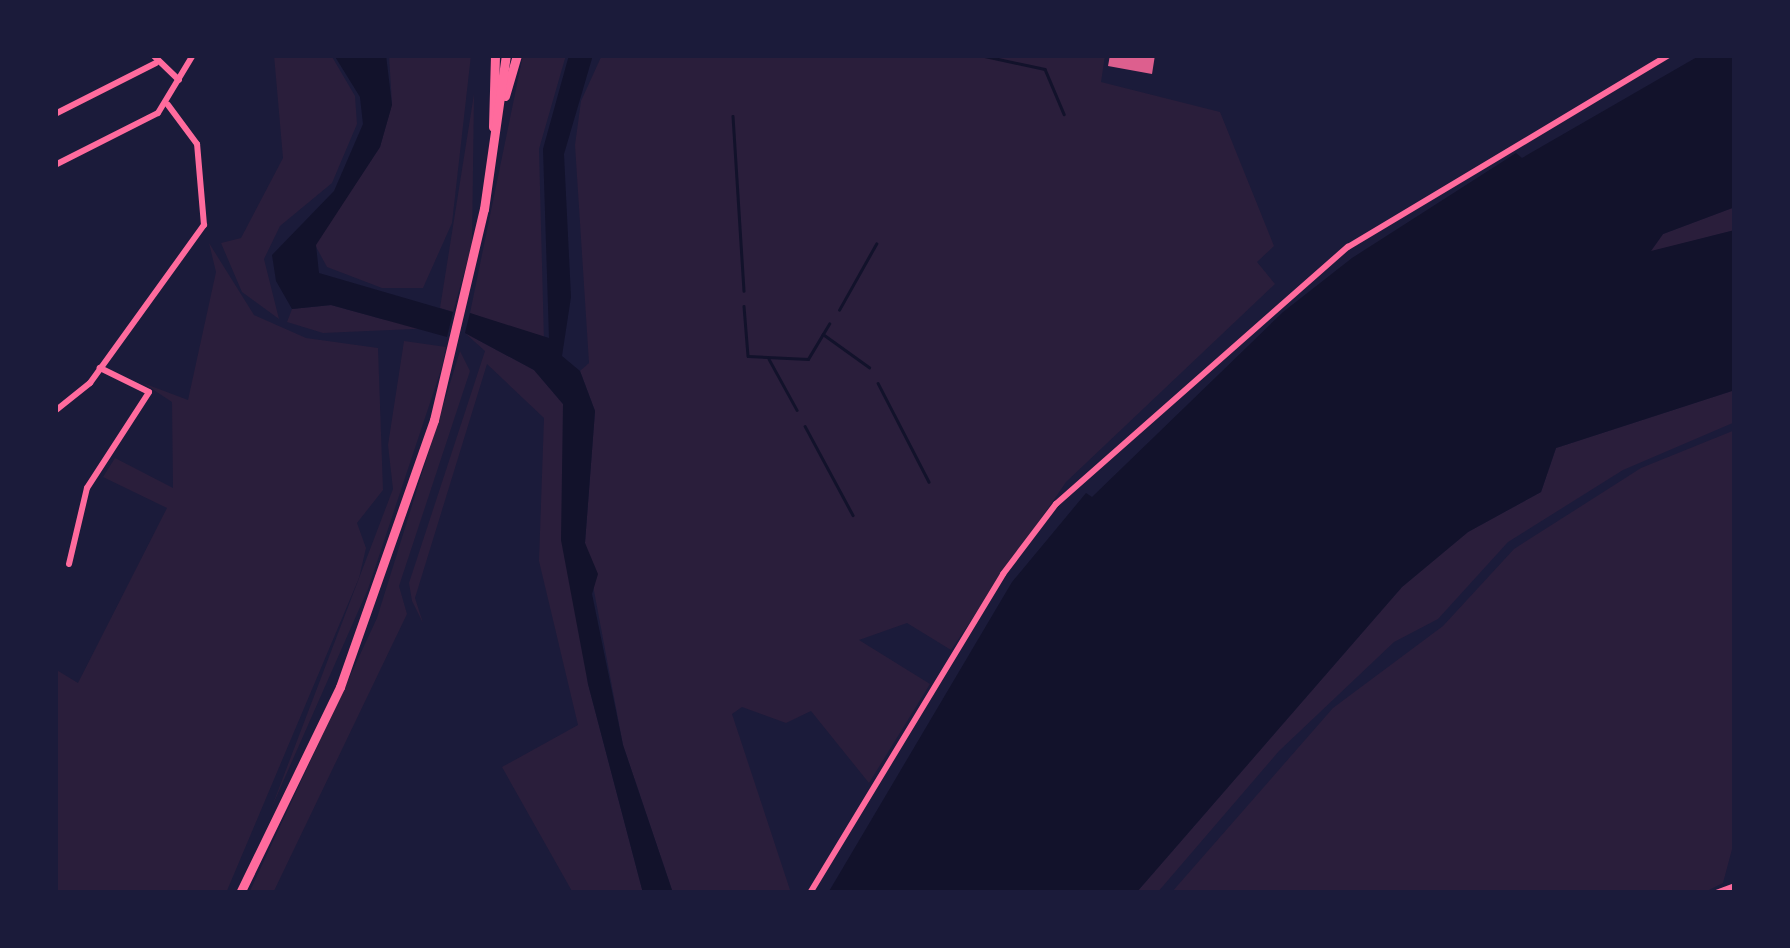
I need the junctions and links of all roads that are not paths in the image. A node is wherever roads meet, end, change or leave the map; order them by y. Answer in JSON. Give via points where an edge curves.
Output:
{"nodes":[{"id":1,"x":192,"y":55,"type":"edge"},
{"id":2,"x":495,"y":55,"type":"edge"},
{"id":3,"x":506,"y":55,"type":"edge"},
{"id":4,"x":517,"y":55,"type":"edge"},
{"id":5,"x":1669,"y":55,"type":"edge"},
{"id":6,"x":154,"y":59,"type":"edge"},
{"id":7,"x":179,"y":80,"type":"junction"},
{"id":8,"x":502,"y":103,"type":"junction"},
{"id":9,"x":168,"y":104,"type":"junction"},
{"id":10,"x":55,"y":114,"type":"edge"},
{"id":11,"x":492,"y":164,"type":"junction"},
{"id":12,"x":55,"y":165,"type":"edge"},
{"id":13,"x":100,"y":368,"type":"junction"},
{"id":14,"x":55,"y":411,"type":"edge"},
{"id":15,"x":69,"y":564,"type":"dead end"},
{"id":16,"x":1735,"y":886,"type":"edge"},
{"id":17,"x":240,"y":893,"type":"edge"},
{"id":18,"x":810,"y":893,"type":"edge"},
{"id":19,"x":1716,"y":893,"type":"edge"}],
"edges":[{"from":1,"to":7,"type":"street"},
{"from":2,"to":11,"type":"main road"},
{"from":3,"to":8,"type":"main road"},
{"from":4,"to":8,"type":"main road"},
{"from":5,"to":18,"type":"street","via":[[1348,247],[1056,504],[1003,574]]},
{"from":6,"to":7,"type":"street"},
{"from":6,"to":10,"type":"street"},
{"from":7,"to":9,"type":"street"},
{"from":8,"to":11,"type":"main road"},
{"from":9,"to":12,"type":"street"},
{"from":9,"to":13,"type":"street","via":[[197,144],[204,225]]},
{"from":11,"to":17,"type":"main road","via":[[452,357],[340,687]]},
{"from":13,"to":14,"type":"street"},
{"from":13,"to":15,"type":"street","via":[[149,392],[87,488]]},
{"from":16,"to":19,"type":"street"}]}
